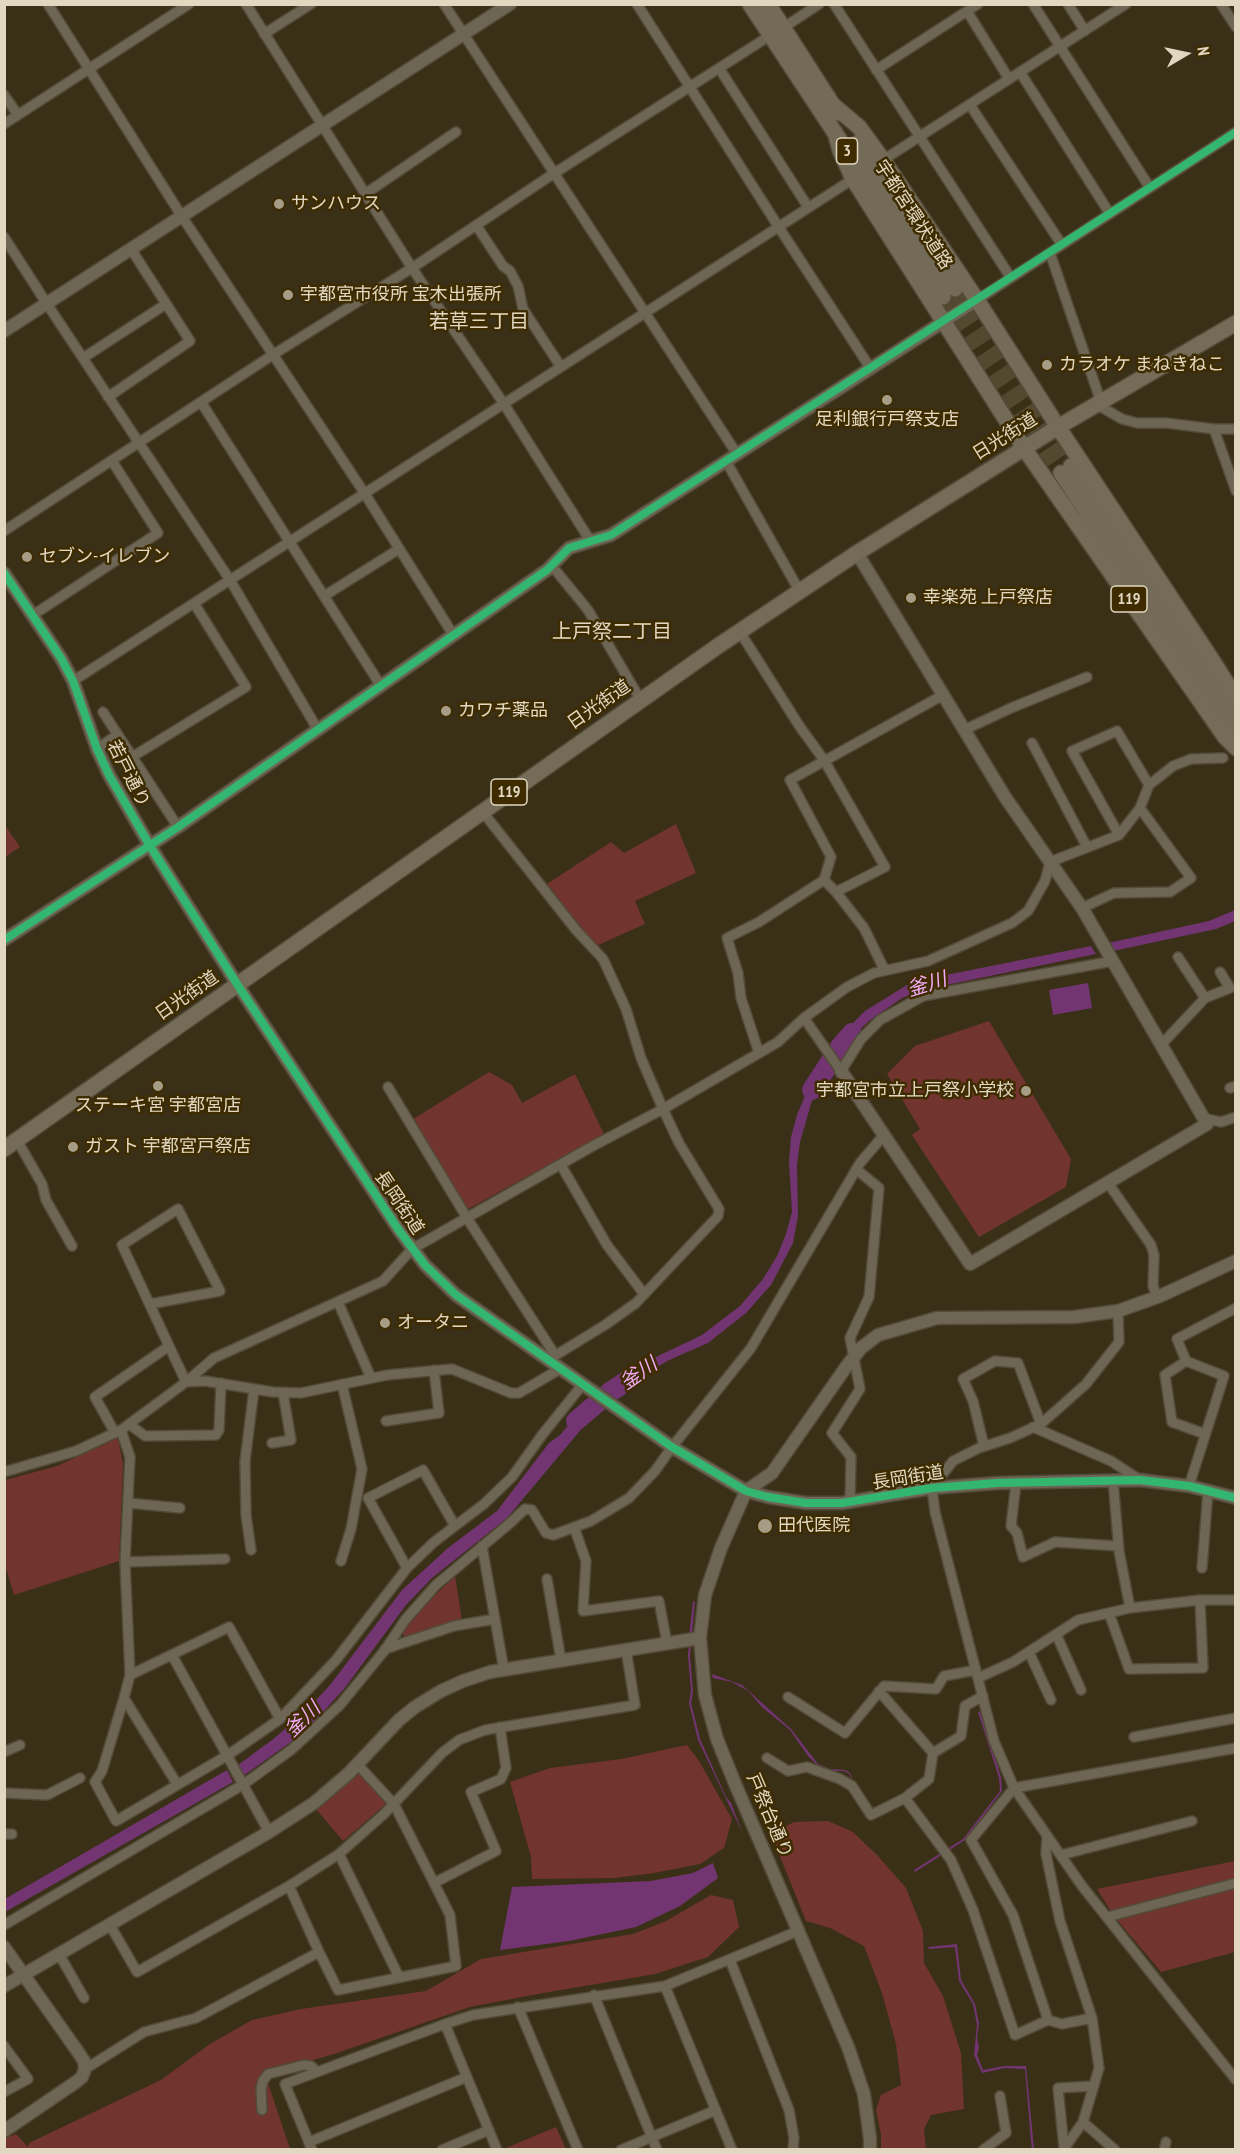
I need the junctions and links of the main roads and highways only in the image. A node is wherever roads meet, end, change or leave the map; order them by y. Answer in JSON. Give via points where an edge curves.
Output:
{"nodes":[{"id":1,"x":750,"y":4,"type":"edge"},
{"id":2,"x":768,"y":4,"type":"edge"},
{"id":3,"x":777,"y":32,"type":"junction"},
{"id":4,"x":833,"y":105,"type":"junction"},
{"id":5,"x":835,"y":132,"type":"junction"},
{"id":6,"x":1236,"y":323,"type":"edge"},
{"id":7,"x":1058,"y":427,"type":"junction"},
{"id":8,"x":1024,"y":448,"type":"junction"},
{"id":9,"x":1236,"y":698,"type":"edge"},
{"id":10,"x":1236,"y":714,"type":"edge"},
{"id":11,"x":1236,"y":737,"type":"edge"},
{"id":12,"x":1236,"y":748,"type":"edge"},
{"id":13,"x":11,"y":1145,"type":"edge"}],
"edges":[{"from":1,"to":3,"type":"main road","name":"宇都宮環状道路","number":"3"},
{"from":2,"to":3,"type":"main road","name":"宇都宮環状道路","number":"3"},
{"from":3,"to":4,"type":"main road","name":"宇都宮環状道路","number":"3"},
{"from":3,"to":5,"type":"main road","name":"宇都宮環状道路","number":"3"},
{"from":4,"to":5,"type":"main road","name":"宇都宮環状道路","number":"3","via":[[949,293]]},
{"from":4,"to":7,"type":"main road","number":"3","via":[[859,127],[883,160]]},
{"from":5,"to":8,"type":"main road","number":"3","via":[[853,179]]},
{"from":6,"to":7,"type":"highway","name":"日光街道","number":"119"},
{"from":7,"to":8,"type":"highway","name":"日光街道","number":"119"},
{"from":7,"to":9,"type":"highway","number":"119"},
{"from":8,"to":12,"type":"highway","number":"119"},
{"from":8,"to":13,"type":"highway","name":"日光街道","number":"119","via":[[640,699]]},
{"from":10,"to":11,"type":"main road","via":[[1066,469]]}]}
